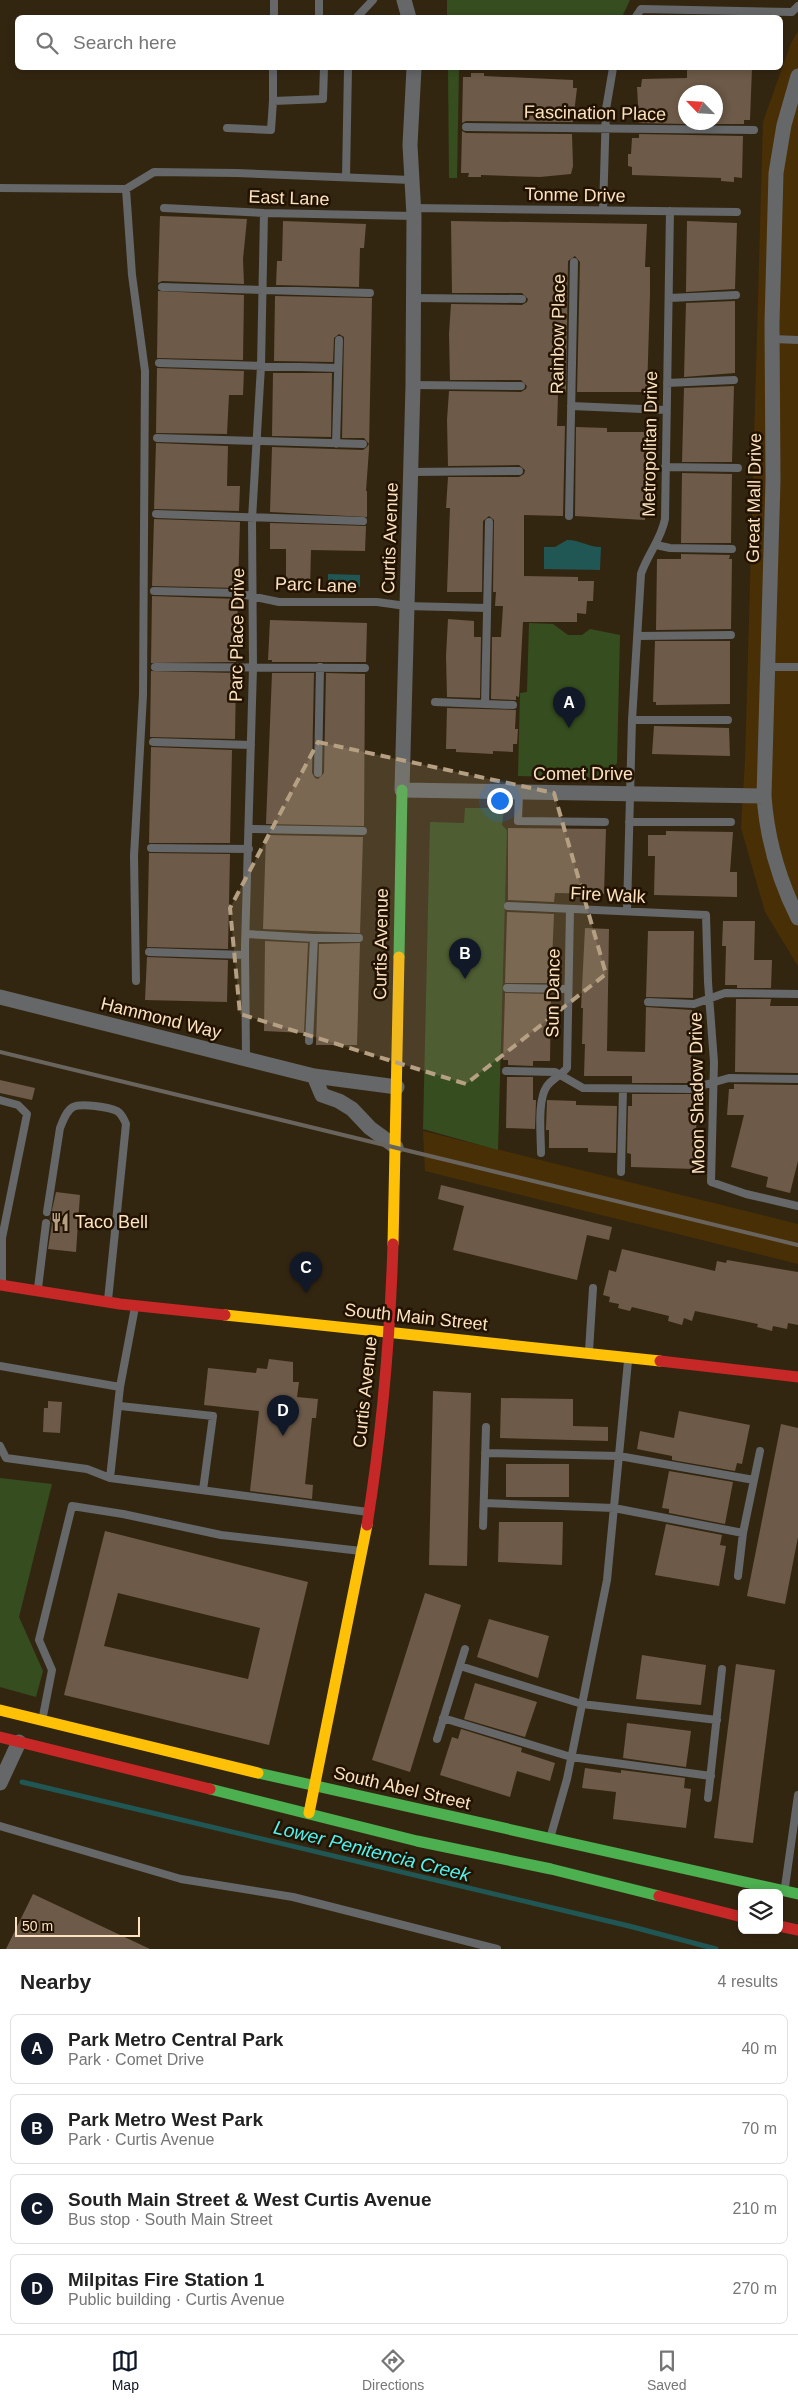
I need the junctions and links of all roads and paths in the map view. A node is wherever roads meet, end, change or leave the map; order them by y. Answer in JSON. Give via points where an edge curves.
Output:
{"nodes":[{"id":1,"x":274,"y":0,"type":"edge"},
{"id":2,"x":319,"y":0,"type":"edge"},
{"id":3,"x":373,"y":0,"type":"edge"},
{"id":4,"x":404,"y":0,"type":"edge"},
{"id":5,"x":685,"y":0,"type":"edge"},
{"id":6,"x":798,"y":6,"type":"edge"},
{"id":7,"x":685,"y":10,"type":"junction"},
{"id":8,"x":274,"y":15,"type":"edge"},
{"id":9,"x":319,"y":15,"type":"edge"},
{"id":10,"x":359,"y":15,"type":"edge"},
{"id":11,"x":408,"y":15,"type":"edge"},
{"id":12,"x":637,"y":15,"type":"edge"},
{"id":13,"x":273,"y":70,"type":"edge"},
{"id":14,"x":324,"y":70,"type":"edge"},
{"id":15,"x":348,"y":70,"type":"edge"},
{"id":16,"x":414,"y":70,"type":"edge"},
{"id":17,"x":612,"y":70,"type":"edge"},
{"id":18,"x":798,"y":76,"type":"edge"},
{"id":19,"x":273,"y":101,"type":"junction"},
{"id":20,"x":466,"y":127,"type":"dead end"},
{"id":21,"x":227,"y":128,"type":"dead end"},
{"id":22,"x":605,"y":128,"type":"junction"},
{"id":23,"x":754,"y":130,"type":"dead end"},
{"id":24,"x":346,"y":177,"type":"junction"},
{"id":25,"x":411,"y":180,"type":"junction"},
{"id":26,"x":0,"y":188,"type":"edge"},
{"id":27,"x":126,"y":189,"type":"junction"},
{"id":28,"x":164,"y":208,"type":"dead end"},
{"id":29,"x":603,"y":210,"type":"junction"},
{"id":30,"x":670,"y":211,"type":"junction"},
{"id":31,"x":414,"y":212,"type":"junction"},
{"id":32,"x":737,"y":212,"type":"dead end"},
{"id":33,"x":264,"y":213,"type":"junction"},
{"id":34,"x":574,"y":262,"type":"dead end"},
{"id":35,"x":162,"y":287,"type":"dead end"},
{"id":36,"x":262,"y":290,"type":"junction"},
{"id":37,"x":370,"y":293,"type":"dead end"},
{"id":38,"x":736,"y":295,"type":"dead end"},
{"id":39,"x":413,"y":298,"type":"junction"},
{"id":40,"x":668,"y":298,"type":"junction"},
{"id":41,"x":522,"y":300,"type":"dead end"},
{"id":42,"x":773,"y":339,"type":"junction"},
{"id":43,"x":339,"y":340,"type":"dead end"},
{"id":44,"x":798,"y":340,"type":"edge"},
{"id":45,"x":159,"y":363,"type":"dead end"},
{"id":46,"x":261,"y":366,"type":"junction"},
{"id":47,"x":338,"y":368,"type":"junction"},
{"id":48,"x":734,"y":380,"type":"dead end"},
{"id":49,"x":667,"y":383,"type":"junction"},
{"id":50,"x":413,"y":385,"type":"junction"},
{"id":51,"x":521,"y":386,"type":"dead end"},
{"id":52,"x":571,"y":406,"type":"junction"},
{"id":53,"x":666,"y":410,"type":"junction"},
{"id":54,"x":157,"y":438,"type":"dead end"},
{"id":55,"x":256,"y":440,"type":"junction"},
{"id":56,"x":336,"y":444,"type":"junction"},
{"id":57,"x":363,"y":444,"type":"dead end"},
{"id":58,"x":665,"y":467,"type":"junction"},
{"id":59,"x":738,"y":468,"type":"dead end"},
{"id":60,"x":519,"y":471,"type":"dead end"},
{"id":61,"x":411,"y":472,"type":"junction"},
{"id":62,"x":156,"y":514,"type":"dead end"},
{"id":63,"x":569,"y":516,"type":"dead end"},
{"id":64,"x":252,"y":519,"type":"junction"},
{"id":65,"x":363,"y":521,"type":"dead end"},
{"id":66,"x":489,"y":522,"type":"dead end"},
{"id":67,"x":656,"y":545,"type":"junction"},
{"id":68,"x":732,"y":549,"type":"dead end"},
{"id":69,"x":154,"y":591,"type":"dead end"},
{"id":70,"x":254,"y":596,"type":"junction"},
{"id":71,"x":406,"y":606,"type":"junction"},
{"id":72,"x":487,"y":608,"type":"junction"},
{"id":73,"x":638,"y":636,"type":"junction"},
{"id":74,"x":730,"y":636,"type":"dead end"},
{"id":75,"x":769,"y":666,"type":"junction"},
{"id":76,"x":155,"y":667,"type":"dead end"},
{"id":77,"x":798,"y":667,"type":"edge"},
{"id":78,"x":253,"y":668,"type":"junction"},
{"id":79,"x":320,"y":668,"type":"junction"},
{"id":80,"x":365,"y":668,"type":"dead end"},
{"id":81,"x":435,"y":702,"type":"dead end"},
{"id":82,"x":485,"y":704,"type":"junction"},
{"id":83,"x":513,"y":705,"type":"dead end"},
{"id":84,"x":632,"y":720,"type":"junction"},
{"id":85,"x":728,"y":720,"type":"dead end"},
{"id":86,"x":153,"y":742,"type":"dead end"},
{"id":87,"x":251,"y":745,"type":"junction"},
{"id":88,"x":318,"y":774,"type":"dead end"},
{"id":89,"x":402,"y":790,"type":"junction"},
{"id":90,"x":630,"y":792,"type":"junction"},
{"id":91,"x":519,"y":793,"type":"junction"},
{"id":92,"x":764,"y":796,"type":"junction"},
{"id":93,"x":606,"y":822,"type":"dead end"},
{"id":94,"x":629,"y":822,"type":"junction"},
{"id":95,"x":731,"y":822,"type":"dead end"},
{"id":96,"x":250,"y":829,"type":"junction"},
{"id":97,"x":363,"y":831,"type":"dead end"},
{"id":98,"x":151,"y":848,"type":"dead end"},
{"id":99,"x":249,"y":849,"type":"junction"},
{"id":100,"x":508,"y":906,"type":"dead end"},
{"id":101,"x":570,"y":909,"type":"junction"},
{"id":102,"x":627,"y":911,"type":"junction"},
{"id":103,"x":706,"y":915,"type":"joint"},
{"id":104,"x":798,"y":918,"type":"edge"},
{"id":105,"x":246,"y":934,"type":"junction"},
{"id":106,"x":314,"y":938,"type":"junction"},
{"id":107,"x":359,"y":938,"type":"dead end"},
{"id":108,"x":148,"y":952,"type":"dead end"},
{"id":109,"x":245,"y":955,"type":"junction"},
{"id":110,"x":136,"y":981,"type":"dead end"},
{"id":111,"x":507,"y":988,"type":"dead end"},
{"id":112,"x":568,"y":989,"type":"junction"},
{"id":113,"x":798,"y":994,"type":"edge"},
{"id":114,"x":0,"y":997,"type":"edge"},
{"id":115,"x":710,"y":998,"type":"junction"},
{"id":116,"x":648,"y":1002,"type":"dead end"},
{"id":117,"x":309,"y":1041,"type":"dead end"},
{"id":118,"x":246,"y":1058,"type":"junction"},
{"id":119,"x":506,"y":1071,"type":"dead end"},
{"id":120,"x":561,"y":1075,"type":"junction"},
{"id":121,"x":314,"y":1076,"type":"junction"},
{"id":122,"x":798,"y":1080,"type":"edge"},
{"id":123,"x":713,"y":1083,"type":"junction"},
{"id":124,"x":398,"y":1087,"type":"junction"},
{"id":125,"x":623,"y":1089,"type":"junction"},
{"id":126,"x":0,"y":1100,"type":"edge"},
{"id":127,"x":396,"y":1147,"type":"junction"},
{"id":128,"x":541,"y":1153,"type":"dead end"},
{"id":129,"x":621,"y":1172,"type":"dead end"},
{"id":130,"x":798,"y":1206,"type":"edge"},
{"id":131,"x":47,"y":1212,"type":"dead end"},
{"id":132,"x":46,"y":1223,"type":"dead end"},
{"id":133,"x":1,"y":1285,"type":"edge"},
{"id":134,"x":593,"y":1288,"type":"dead end"},
{"id":135,"x":38,"y":1291,"type":"junction"},
{"id":136,"x":107,"y":1302,"type":"junction"},
{"id":137,"x":135,"y":1305,"type":"junction"},
{"id":138,"x":390,"y":1331,"type":"junction"},
{"id":139,"x":589,"y":1354,"type":"junction"},
{"id":140,"x":629,"y":1358,"type":"junction"},
{"id":141,"x":0,"y":1366,"type":"edge"},
{"id":142,"x":798,"y":1377,"type":"edge"},
{"id":143,"x":120,"y":1387,"type":"junction"},
{"id":144,"x":120,"y":1406,"type":"junction"},
{"id":145,"x":486,"y":1427,"type":"dead end"},
{"id":146,"x":0,"y":1446,"type":"edge"},
{"id":147,"x":760,"y":1451,"type":"dead end"},
{"id":148,"x":485,"y":1452,"type":"junction"},
{"id":149,"x":619,"y":1456,"type":"junction"},
{"id":150,"x":110,"y":1478,"type":"junction"},
{"id":151,"x":754,"y":1480,"type":"junction"},
{"id":152,"x":202,"y":1490,"type":"junction"},
{"id":153,"x":484,"y":1503,"type":"junction"},
{"id":154,"x":614,"y":1508,"type":"junction"},
{"id":155,"x":369,"y":1512,"type":"junction"},
{"id":156,"x":483,"y":1526,"type":"dead end"},
{"id":157,"x":743,"y":1533,"type":"junction"},
{"id":158,"x":363,"y":1551,"type":"junction"},
{"id":159,"x":738,"y":1576,"type":"dead end"},
{"id":160,"x":465,"y":1649,"type":"dead end"},
{"id":161,"x":460,"y":1666,"type":"junction"},
{"id":162,"x":722,"y":1669,"type":"dead end"},
{"id":163,"x":582,"y":1704,"type":"junction"},
{"id":164,"x":0,"y":1710,"type":"edge"},
{"id":165,"x":0,"y":1717,"type":"edge"},
{"id":166,"x":444,"y":1718,"type":"junction"},
{"id":167,"x":717,"y":1720,"type":"junction"},
{"id":168,"x":31,"y":1731,"type":"junction"},
{"id":169,"x":0,"y":1737,"type":"edge"},
{"id":170,"x":437,"y":1739,"type":"dead end"},
{"id":171,"x":571,"y":1757,"type":"junction"},
{"id":172,"x":711,"y":1776,"type":"junction"},
{"id":173,"x":0,"y":1782,"type":"edge"},
{"id":174,"x":316,"y":1787,"type":"junction"},
{"id":175,"x":798,"y":1795,"type":"edge"},
{"id":176,"x":708,"y":1798,"type":"dead end"},
{"id":177,"x":309,"y":1813,"type":"junction"},
{"id":178,"x":0,"y":1826,"type":"edge"},
{"id":179,"x":796,"y":1836,"type":"edge"},
{"id":180,"x":553,"y":1852,"type":"junction"},
{"id":181,"x":784,"y":1891,"type":"junction"},
{"id":182,"x":798,"y":1894,"type":"edge"},
{"id":183,"x":738,"y":1915,"type":"edge"},
{"id":184,"x":783,"y":1927,"type":"edge"},
{"id":185,"x":798,"y":1930,"type":"edge"},
{"id":186,"x":497,"y":1949,"type":"edge"}],
"edges":[{"from":1,"to":8,"type":"lane"},
{"from":2,"to":9,"type":"lane"},
{"from":3,"to":10,"type":"lane"},
{"from":4,"to":11,"type":"street"},
{"from":5,"to":7,"type":"lane"},
{"from":6,"to":7,"type":"lane","via":[[792,12]]},
{"from":7,"to":12,"type":"lane","via":[[641,9]]},
{"from":13,"to":19,"type":"lane"},
{"from":14,"to":19,"type":"lane","via":[[323,99]]},
{"from":15,"to":24,"type":"lane"},
{"from":16,"to":25,"type":"street","name":"Curtis Avenue"},
{"from":17,"to":22,"type":"lane","via":[[607,91]]},
{"from":18,"to":42,"type":"street","name":"Great Mall Drive","via":[[784,125],[776,173]]},
{"from":19,"to":21,"type":"lane","via":[[271,130]]},
{"from":20,"to":22,"type":"lane","name":"Fascination Place"},
{"from":22,"to":23,"type":"lane","name":"Fascination Place"},
{"from":22,"to":29,"type":"lane"},
{"from":24,"to":25,"type":"lane"},
{"from":24,"to":27,"type":"lane","via":[[154,172]]},
{"from":25,"to":31,"type":"street","name":"Curtis Avenue"},
{"from":26,"to":27,"type":"lane"},
{"from":27,"to":110,"type":"lane","via":[[132,275],[145,371],[143,696],[134,856]]},
{"from":28,"to":33,"type":"lane","name":"East Lane"},
{"from":29,"to":30,"type":"lane","name":"Tonme Drive"},
{"from":29,"to":31,"type":"lane","name":"Tonme Drive"},
{"from":30,"to":32,"type":"lane","name":"Tonme Drive"},
{"from":30,"to":40,"type":"lane","name":"Metropolitan Drive"},
{"from":31,"to":33,"type":"lane","name":"East Lane"},
{"from":31,"to":39,"type":"street","name":"Curtis Avenue"},
{"from":33,"to":36,"type":"lane","name":"Parc Place Drive"},
{"from":34,"to":52,"type":"lane","name":"Rainbow Place"},
{"from":35,"to":36,"type":"lane"},
{"from":36,"to":37,"type":"lane"},
{"from":36,"to":46,"type":"lane","name":"Parc Place Drive"},
{"from":38,"to":40,"type":"lane"},
{"from":39,"to":41,"type":"lane"},
{"from":39,"to":50,"type":"street","name":"Curtis Avenue"},
{"from":40,"to":49,"type":"lane","name":"Metropolitan Drive"},
{"from":42,"to":44,"type":"lane"},
{"from":42,"to":75,"type":"street","name":"Great Mall Drive"},
{"from":43,"to":47,"type":"lane"},
{"from":45,"to":46,"type":"lane"},
{"from":46,"to":47,"type":"lane"},
{"from":46,"to":55,"type":"lane","name":"Parc Place Drive"},
{"from":47,"to":56,"type":"lane"},
{"from":48,"to":49,"type":"lane"},
{"from":49,"to":53,"type":"lane","name":"Metropolitan Drive"},
{"from":50,"to":51,"type":"lane"},
{"from":50,"to":61,"type":"street","name":"Curtis Avenue"},
{"from":52,"to":53,"type":"lane","name":"Rainbow Place"},
{"from":52,"to":63,"type":"lane","name":"Rainbow Place"},
{"from":53,"to":58,"type":"lane","name":"Metropolitan Drive"},
{"from":54,"to":55,"type":"lane"},
{"from":55,"to":56,"type":"lane"},
{"from":55,"to":64,"type":"lane","name":"Parc Place Drive"},
{"from":56,"to":57,"type":"lane"},
{"from":58,"to":59,"type":"lane"},
{"from":58,"to":67,"type":"lane","name":"Metropolitan Drive","via":[[664,519]]},
{"from":60,"to":61,"type":"lane"},
{"from":61,"to":71,"type":"street","name":"Curtis Avenue"},
{"from":62,"to":64,"type":"lane"},
{"from":64,"to":65,"type":"lane"},
{"from":64,"to":70,"type":"lane","name":"Parc Place Drive"},
{"from":66,"to":72,"type":"lane"},
{"from":67,"to":68,"type":"lane"},
{"from":67,"to":73,"type":"lane","name":"Metropolitan Drive","via":[[641,574]]},
{"from":69,"to":70,"type":"lane","name":"Parc Lane","via":[[236,592]]},
{"from":70,"to":71,"type":"lane","name":"Parc Lane","via":[[278,602],[377,602]]},
{"from":70,"to":78,"type":"lane","name":"Parc Place Drive"},
{"from":71,"to":72,"type":"lane","name":"Parc Lane"},
{"from":71,"to":89,"type":"street","name":"Curtis Avenue"},
{"from":72,"to":82,"type":"lane"},
{"from":73,"to":74,"type":"lane"},
{"from":73,"to":84,"type":"lane","name":"Metropolitan Drive"},
{"from":75,"to":77,"type":"lane"},
{"from":75,"to":92,"type":"street","name":"Great Mall Drive"},
{"from":76,"to":78,"type":"lane"},
{"from":78,"to":79,"type":"lane"},
{"from":78,"to":87,"type":"lane","name":"Parc Place Drive"},
{"from":79,"to":80,"type":"lane"},
{"from":79,"to":88,"type":"lane"},
{"from":81,"to":82,"type":"lane"},
{"from":82,"to":83,"type":"lane"},
{"from":84,"to":85,"type":"lane"},
{"from":84,"to":90,"type":"lane","name":"Metropolitan Drive"},
{"from":86,"to":87,"type":"lane"},
{"from":87,"to":96,"type":"lane","name":"Parc Place Drive"},
{"from":89,"to":91,"type":"street","name":"Comet Drive"},
{"from":89,"to":124,"type":"main road","name":"Curtis Avenue"},
{"from":90,"to":91,"type":"street","name":"Comet Drive"},
{"from":90,"to":92,"type":"street","name":"Comet Drive"},
{"from":90,"to":94,"type":"lane","name":"Metropolitan Drive"},
{"from":91,"to":93,"type":"lane","via":[[518,821]]},
{"from":92,"to":104,"type":"street","name":"Great Mall Drive","via":[[774,853]]},
{"from":94,"to":95,"type":"lane"},
{"from":94,"to":102,"type":"lane","name":"Metropolitan Drive"},
{"from":96,"to":97,"type":"lane"},
{"from":96,"to":99,"type":"lane","name":"Parc Place Drive"},
{"from":98,"to":99,"type":"lane"},
{"from":99,"to":105,"type":"lane","name":"Parc Place Drive"},
{"from":100,"to":101,"type":"lane","name":"Fire Walk"},
{"from":101,"to":102,"type":"lane","name":"Fire Walk"},
{"from":101,"to":112,"type":"lane","name":"Sun Dance"},
{"from":102,"to":103,"type":"lane","name":"Fire Walk"},
{"from":103,"to":115,"type":"lane","name":"Moon Shadow Drive"},
{"from":105,"to":106,"type":"lane"},
{"from":105,"to":109,"type":"lane","name":"Parc Place Drive"},
{"from":106,"to":107,"type":"lane"},
{"from":106,"to":117,"type":"lane"},
{"from":108,"to":109,"type":"lane"},
{"from":109,"to":118,"type":"lane","name":"Parc Place Drive"},
{"from":111,"to":112,"type":"lane"},
{"from":112,"to":120,"type":"lane","name":"Sun Dance","via":[[567,1068]]},
{"from":113,"to":115,"type":"lane","via":[[725,993]]},
{"from":114,"to":118,"type":"street","name":"Hammond Way"},
{"from":115,"to":116,"type":"lane","via":[[694,1004]]},
{"from":115,"to":123,"type":"lane","name":"Moon Shadow Drive"},
{"from":118,"to":121,"type":"street","name":"Hammond Way"},
{"from":119,"to":120,"type":"lane","via":[[555,1072]]},
{"from":120,"to":125,"type":"lane","via":[[583,1088]]},
{"from":120,"to":128,"type":"lane","via":[[550,1081],[542,1096]]},
{"from":121,"to":124,"type":"street","name":"Hammond Way"},
{"from":121,"to":127,"type":"street","via":[[322,1095],[352,1110]]},
{"from":122,"to":123,"type":"lane","via":[[729,1078]]},
{"from":123,"to":125,"type":"lane","via":[[690,1089]]},
{"from":123,"to":130,"type":"lane","name":"Moon Shadow Drive","via":[[712,1182]]},
{"from":124,"to":127,"type":"main road","name":"Curtis Avenue"},
{"from":125,"to":129,"type":"lane"},
{"from":126,"to":133,"type":"lane","via":[[18,1105],[27,1114],[2,1238]]},
{"from":127,"to":138,"type":"main road","name":"Curtis Avenue"},
{"from":131,"to":136,"type":"lane","via":[[60,1128],[66,1115],[72,1107],[84,1104],[116,1111],[123,1117],[125,1134]]},
{"from":132,"to":135,"type":"lane"},
{"from":133,"to":135,"type":"main road","name":"South Main Street"},
{"from":134,"to":139,"type":"lane"},
{"from":135,"to":136,"type":"main road","name":"South Main Street"},
{"from":136,"to":137,"type":"main road","name":"South Main Street"},
{"from":137,"to":138,"type":"main road","name":"South Main Street"},
{"from":137,"to":143,"type":"lane"},
{"from":138,"to":139,"type":"main road","name":"South Main Street"},
{"from":138,"to":155,"type":"main road","name":"Curtis Avenue","via":[[379,1449]]},
{"from":139,"to":140,"type":"main road","name":"South Main Street"},
{"from":140,"to":142,"type":"main road","name":"South Main Street"},
{"from":140,"to":149,"type":"lane"},
{"from":141,"to":143,"type":"lane"},
{"from":143,"to":144,"type":"lane"},
{"from":144,"to":150,"type":"lane"},
{"from":144,"to":152,"type":"lane","via":[[213,1416]]},
{"from":145,"to":148,"type":"lane"},
{"from":146,"to":150,"type":"lane","via":[[6,1458],[87,1469]]},
{"from":147,"to":151,"type":"lane"},
{"from":148,"to":149,"type":"lane"},
{"from":148,"to":153,"type":"lane"},
{"from":149,"to":151,"type":"lane"},
{"from":149,"to":154,"type":"lane"},
{"from":150,"to":152,"type":"lane"},
{"from":151,"to":157,"type":"lane"},
{"from":152,"to":155,"type":"lane"},
{"from":153,"to":154,"type":"lane"},
{"from":153,"to":156,"type":"lane"},
{"from":154,"to":157,"type":"lane"},
{"from":154,"to":163,"type":"lane","via":[[607,1580]]},
{"from":155,"to":158,"type":"main road","name":"Curtis Avenue"},
{"from":157,"to":159,"type":"lane"},
{"from":158,"to":168,"type":"lane","via":[[221,1536],[72,1506],[39,1640],[52,1670]]},
{"from":158,"to":174,"type":"main road","name":"Curtis Avenue"},
{"from":160,"to":161,"type":"lane"},
{"from":161,"to":163,"type":"lane"},
{"from":161,"to":166,"type":"lane"},
{"from":162,"to":167,"type":"lane"},
{"from":163,"to":167,"type":"lane"},
{"from":163,"to":171,"type":"lane"},
{"from":164,"to":168,"type":"main road","name":"South Abel Street"},
{"from":165,"to":168,"type":"main road"},
{"from":166,"to":170,"type":"lane"},
{"from":166,"to":171,"type":"lane"},
{"from":167,"to":172,"type":"lane"},
{"from":168,"to":169,"type":"main road","name":"South Abel Street"},
{"from":168,"to":173,"type":"street"},
{"from":168,"to":174,"type":"main road","name":"South Abel Street","via":[[54,1724]]},
{"from":168,"to":177,"type":"main road","name":"South Abel Street"},
{"from":171,"to":172,"type":"lane"},
{"from":171,"to":180,"type":"lane"},
{"from":172,"to":176,"type":"lane"},
{"from":174,"to":177,"type":"main road","name":"Curtis Avenue"},
{"from":174,"to":180,"type":"main road","name":"South Abel Street"},
{"from":175,"to":179,"type":"lane"},
{"from":177,"to":180,"type":"main road","name":"South Abel Street","via":[[426,1843]]},
{"from":178,"to":186,"type":"lane","via":[[181,1879],[293,1897]]},
{"from":179,"to":181,"type":"lane"},
{"from":180,"to":181,"type":"main road","name":"South Abel Street"},
{"from":180,"to":183,"type":"main road","name":"South Abel Street"},
{"from":181,"to":182,"type":"main road","name":"South Abel Street"},
{"from":184,"to":185,"type":"main road"}]}
